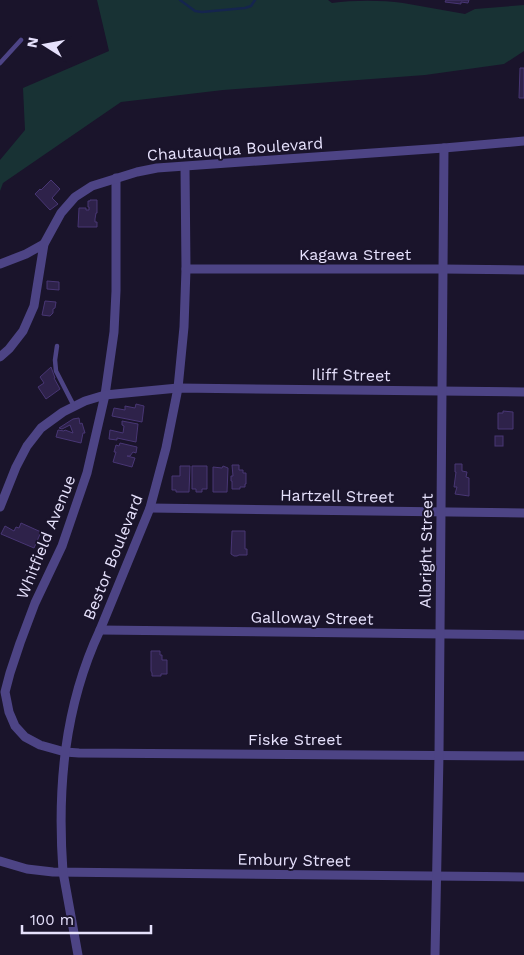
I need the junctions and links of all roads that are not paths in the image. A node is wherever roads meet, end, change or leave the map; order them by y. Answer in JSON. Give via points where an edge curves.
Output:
{"nodes":[{"id":1,"x":21,"y":40,"type":"dead end"},
{"id":2,"x":0,"y":63,"type":"edge"},
{"id":3,"x":524,"y":141,"type":"edge"},
{"id":4,"x":444,"y":148,"type":"junction"},
{"id":5,"x":185,"y":167,"type":"junction"},
{"id":6,"x":116,"y":178,"type":"junction"},
{"id":7,"x":44,"y":244,"type":"junction"},
{"id":8,"x":0,"y":264,"type":"edge"},
{"id":9,"x":186,"y":269,"type":"junction"},
{"id":10,"x":443,"y":269,"type":"junction"},
{"id":11,"x":524,"y":270,"type":"edge"},
{"id":12,"x":57,"y":346,"type":"dead end"},
{"id":13,"x":0,"y":357,"type":"edge"},
{"id":14,"x":178,"y":388,"type":"junction"},
{"id":15,"x":442,"y":392,"type":"junction"},
{"id":16,"x":524,"y":392,"type":"edge"},
{"id":17,"x":105,"y":395,"type":"junction"},
{"id":18,"x":74,"y":406,"type":"junction"},
{"id":19,"x":0,"y":507,"type":"edge"},
{"id":20,"x":150,"y":508,"type":"junction"},
{"id":21,"x":441,"y":512,"type":"junction"},
{"id":22,"x":524,"y":513,"type":"edge"},
{"id":23,"x":100,"y":630,"type":"junction"},
{"id":24,"x":440,"y":635,"type":"junction"},
{"id":25,"x":524,"y":635,"type":"edge"},
{"id":26,"x":65,"y":752,"type":"junction"},
{"id":27,"x":439,"y":755,"type":"junction"},
{"id":28,"x":524,"y":756,"type":"edge"},
{"id":29,"x":0,"y":861,"type":"edge"},
{"id":30,"x":63,"y":872,"type":"junction"},
{"id":31,"x":436,"y":877,"type":"junction"},
{"id":32,"x":524,"y":877,"type":"edge"},
{"id":33,"x":78,"y":955,"type":"edge"},
{"id":34,"x":435,"y":955,"type":"edge"}],
"edges":[{"from":1,"to":2,"type":"lane"},
{"from":3,"to":4,"type":"street","name":"Chautauqua Boulevard"},
{"from":4,"to":5,"type":"street","name":"Chautauqua Boulevard"},
{"from":4,"to":10,"type":"street","name":"Albright Street"},
{"from":5,"to":6,"type":"street","name":"Chautauqua Boulevard","via":[[157,168]]},
{"from":5,"to":9,"type":"street","name":"Bestor Boulevard"},
{"from":6,"to":7,"type":"street","name":"Chautauqua Boulevard","via":[[92,186],[75,197],[61,213]]},
{"from":6,"to":17,"type":"street","name":"Whitfield Avenue","via":[[114,332]]},
{"from":7,"to":8,"type":"street"},
{"from":7,"to":13,"type":"street","name":"Chautauqua Boulevard","via":[[34,306],[23,331]]},
{"from":9,"to":10,"type":"street","name":"Kagawa Street"},
{"from":9,"to":14,"type":"street","name":"Bestor Boulevard"},
{"from":10,"to":11,"type":"street","name":"Kagawa Street"},
{"from":10,"to":15,"type":"street","name":"Albright Street"},
{"from":12,"to":18,"type":"lane","via":[[56,371]]},
{"from":14,"to":15,"type":"street","name":"Iliff Street"},
{"from":14,"to":17,"type":"street","name":"Iliff Street"},
{"from":14,"to":20,"type":"street","name":"Bestor Boulevard"},
{"from":15,"to":16,"type":"street","name":"Iliff Street"},
{"from":15,"to":21,"type":"street","name":"Albright Street"},
{"from":17,"to":18,"type":"street","name":"Iliff Street"},
{"from":17,"to":26,"type":"street","name":"Whitfield Avenue","via":[[87,473],[62,546],[20,643],[5,692],[9,712],[25,737]]},
{"from":18,"to":19,"type":"street","name":"Iliff Street","via":[[42,428],[27,446]]},
{"from":20,"to":21,"type":"street","name":"Hartzell Street"},
{"from":20,"to":23,"type":"street","name":"Bestor Boulevard"},
{"from":21,"to":22,"type":"street","name":"Hartzell Street"},
{"from":21,"to":24,"type":"street","name":"Albright Street"},
{"from":23,"to":24,"type":"street","name":"Galloway Street"},
{"from":23,"to":26,"type":"street","name":"Bestor Boulevard","via":[[80,679]]},
{"from":24,"to":25,"type":"street","name":"Galloway Street"},
{"from":24,"to":27,"type":"street","name":"Albright Street"},
{"from":26,"to":27,"type":"street","name":"Fiske Street"},
{"from":26,"to":30,"type":"street","name":"Bestor Boulevard","via":[[60,809]]},
{"from":27,"to":28,"type":"street","name":"Fiske Street"},
{"from":27,"to":31,"type":"street","name":"Albright Street"},
{"from":29,"to":30,"type":"street","name":"Embury Street","via":[[27,869]]},
{"from":30,"to":31,"type":"street","name":"Embury Street"},
{"from":30,"to":33,"type":"street","name":"Bestor Boulevard"},
{"from":31,"to":32,"type":"street","name":"Embury Street"},
{"from":31,"to":34,"type":"street","name":"Albright Street"}]}
